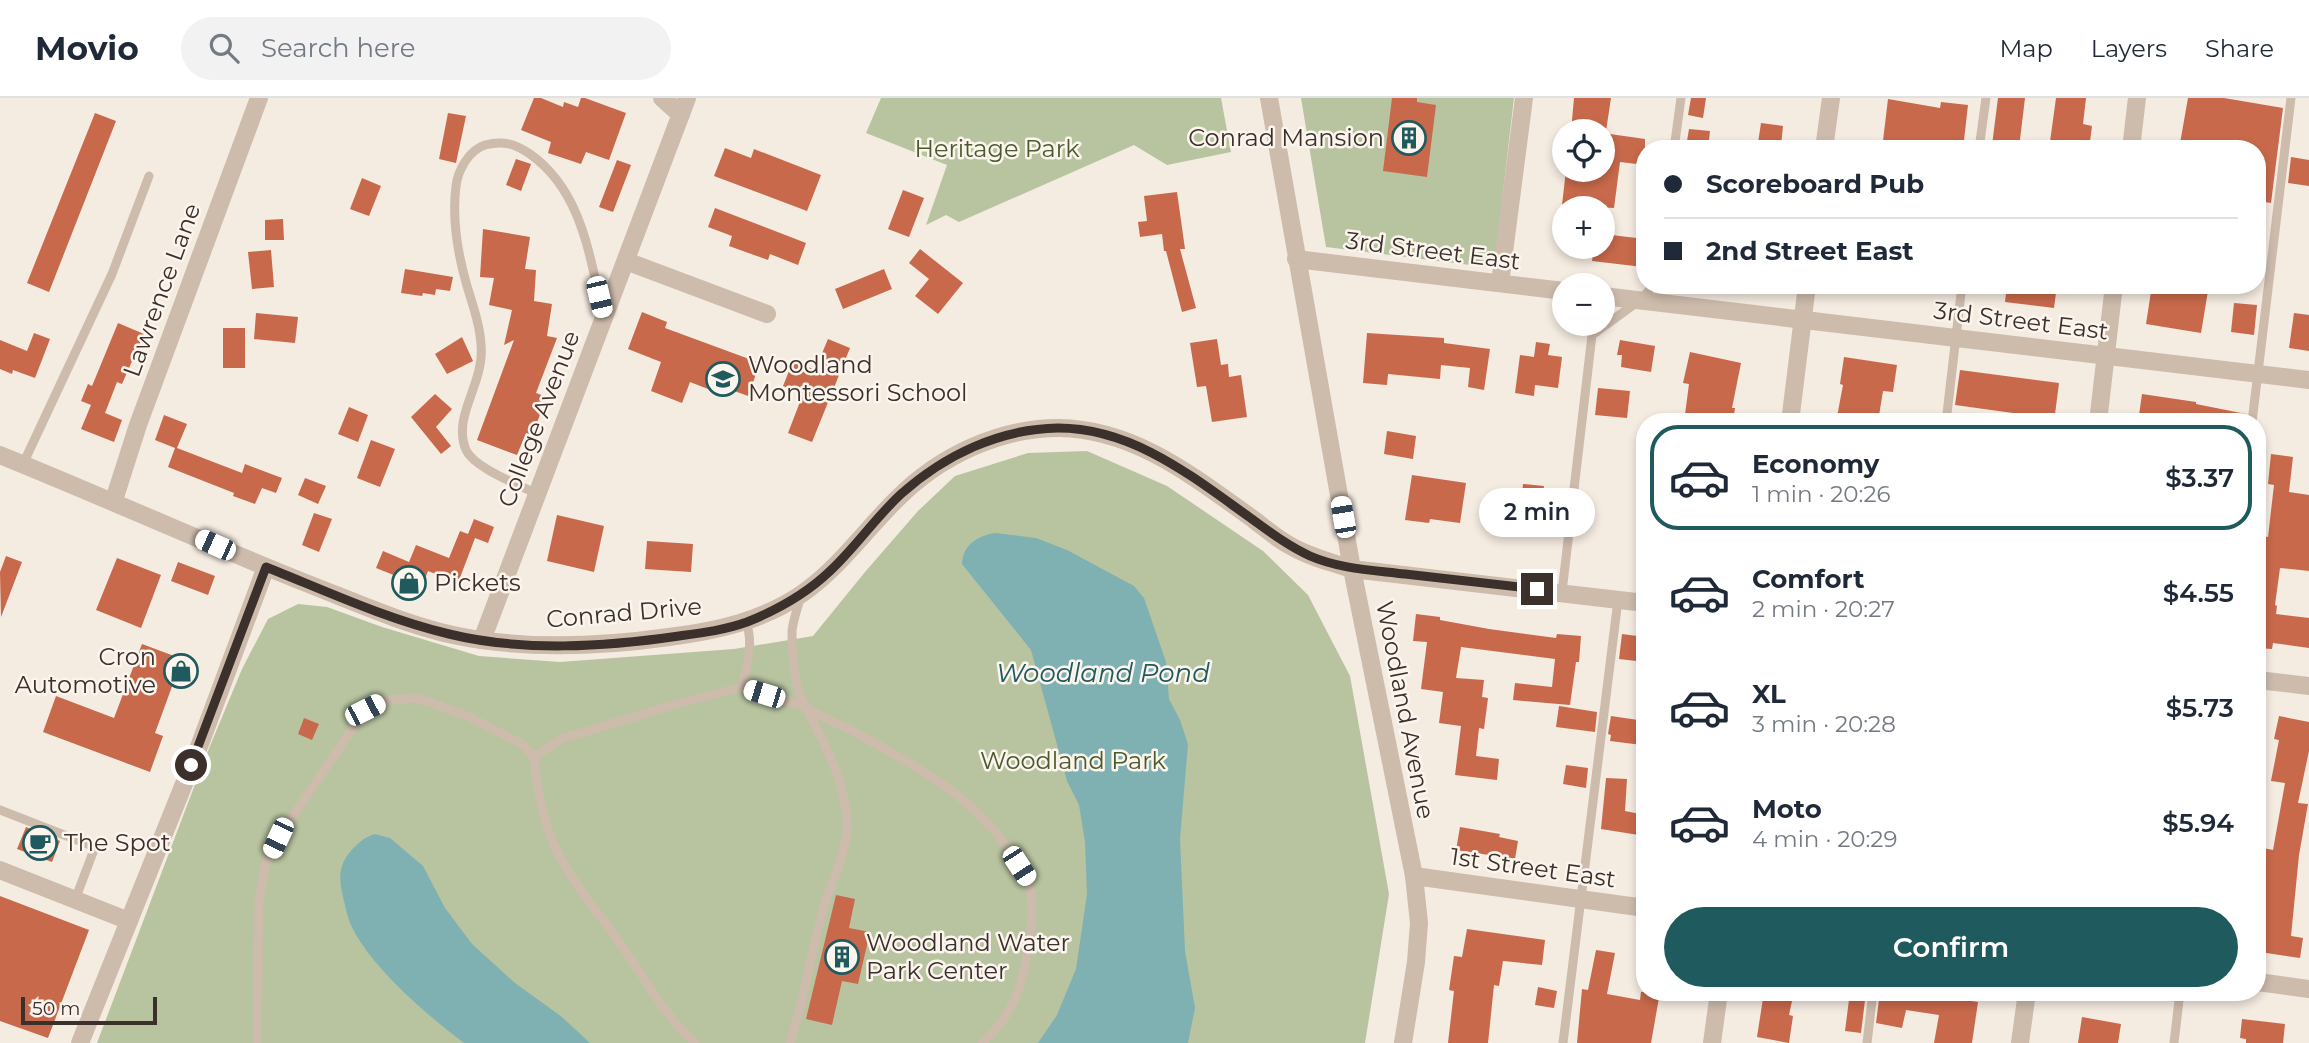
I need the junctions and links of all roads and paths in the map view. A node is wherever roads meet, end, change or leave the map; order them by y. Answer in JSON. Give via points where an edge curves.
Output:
{"nodes":[{"id":1,"x":259,"y":98,"type":"edge"},
{"id":2,"x":662,"y":98,"type":"edge"},
{"id":3,"x":1269,"y":98,"type":"edge"},
{"id":4,"x":1524,"y":98,"type":"edge"},
{"id":5,"x":1681,"y":98,"type":"edge"},
{"id":6,"x":1830,"y":98,"type":"edge"},
{"id":7,"x":1986,"y":98,"type":"edge"},
{"id":8,"x":2137,"y":98,"type":"edge"},
{"id":9,"x":2291,"y":98,"type":"edge"},
{"id":10,"x":684,"y":106,"type":"edge"},
{"id":11,"x":1675,"y":140,"type":"edge"},
{"id":12,"x":1825,"y":140,"type":"edge"},
{"id":13,"x":1980,"y":140,"type":"edge"},
{"id":14,"x":2132,"y":140,"type":"edge"},
{"id":15,"x":149,"y":176,"type":"dead end"},
{"id":16,"x":1296,"y":259,"type":"junction"},
{"id":17,"x":626,"y":261,"type":"junction"},
{"id":18,"x":1500,"y":283,"type":"junction"},
{"id":19,"x":1552,"y":290,"type":"edge"},
{"id":20,"x":1646,"y":294,"type":"edge"},
{"id":21,"x":1806,"y":294,"type":"edge"},
{"id":22,"x":1961,"y":294,"type":"edge"},
{"id":23,"x":2113,"y":294,"type":"edge"},
{"id":24,"x":1615,"y":297,"type":"edge"},
{"id":25,"x":1640,"y":300,"type":"junction"},
{"id":26,"x":767,"y":314,"type":"dead end"},
{"id":27,"x":604,"y":318,"type":"junction"},
{"id":28,"x":1803,"y":319,"type":"junction"},
{"id":29,"x":1956,"y":338,"type":"junction"},
{"id":30,"x":2106,"y":356,"type":"junction"},
{"id":31,"x":2258,"y":374,"type":"junction"},
{"id":32,"x":2309,"y":380,"type":"edge"},
{"id":33,"x":1791,"y":413,"type":"edge"},
{"id":34,"x":1947,"y":413,"type":"edge"},
{"id":35,"x":2099,"y":413,"type":"edge"},
{"id":36,"x":2253,"y":413,"type":"edge"},
{"id":37,"x":0,"y":454,"type":"edge"},
{"id":38,"x":23,"y":464,"type":"junction"},
{"id":39,"x":537,"y":494,"type":"junction"},
{"id":40,"x":114,"y":500,"type":"junction"},
{"id":41,"x":266,"y":567,"type":"junction"},
{"id":42,"x":1352,"y":569,"type":"junction"},
{"id":43,"x":1562,"y":592,"type":"junction"},
{"id":44,"x":802,"y":594,"type":"junction"},
{"id":45,"x":1618,"y":600,"type":"junction"},
{"id":46,"x":1636,"y":602,"type":"edge"},
{"id":47,"x":746,"y":622,"type":"junction"},
{"id":48,"x":482,"y":640,"type":"junction"},
{"id":49,"x":2266,"y":681,"type":"edge"},
{"id":50,"x":2309,"y":686,"type":"edge"},
{"id":51,"x":742,"y":687,"type":"junction"},
{"id":52,"x":806,"y":707,"type":"junction"},
{"id":53,"x":534,"y":757,"type":"junction"},
{"id":54,"x":0,"y":810,"type":"edge"},
{"id":55,"x":0,"y":870,"type":"edge"},
{"id":56,"x":1414,"y":876,"type":"junction"},
{"id":57,"x":75,"y":900,"type":"junction"},
{"id":58,"x":1581,"y":900,"type":"junction"},
{"id":59,"x":1636,"y":907,"type":"edge"},
{"id":60,"x":129,"y":921,"type":"junction"},
{"id":61,"x":2266,"y":983,"type":"edge"},
{"id":62,"x":2309,"y":989,"type":"edge"},
{"id":63,"x":1717,"y":1001,"type":"edge"},
{"id":64,"x":1872,"y":1001,"type":"edge"},
{"id":65,"x":2026,"y":1001,"type":"edge"},
{"id":66,"x":2179,"y":1001,"type":"edge"},
{"id":67,"x":80,"y":1043,"type":"edge"},
{"id":68,"x":257,"y":1043,"type":"edge"},
{"id":69,"x":695,"y":1043,"type":"edge"},
{"id":70,"x":790,"y":1043,"type":"edge"},
{"id":71,"x":982,"y":1043,"type":"edge"},
{"id":72,"x":1403,"y":1043,"type":"edge"},
{"id":73,"x":1563,"y":1043,"type":"edge"},
{"id":74,"x":1712,"y":1043,"type":"edge"},
{"id":75,"x":1867,"y":1043,"type":"edge"},
{"id":76,"x":2020,"y":1043,"type":"edge"},
{"id":77,"x":2174,"y":1043,"type":"edge"}],
"edges":[{"from":1,"to":40,"type":"street","name":"Lawrence Lane"},
{"from":2,"to":10,"type":"street"},
{"from":3,"to":16,"type":"street","name":"Woodland Avenue"},
{"from":4,"to":18,"type":"street"},
{"from":5,"to":11,"type":"lane"},
{"from":6,"to":12,"type":"street"},
{"from":7,"to":13,"type":"lane"},
{"from":8,"to":14,"type":"street"},
{"from":9,"to":31,"type":"lane"},
{"from":10,"to":17,"type":"street","name":"College Avenue"},
{"from":15,"to":38,"type":"lane","via":[[112,274]]},
{"from":16,"to":18,"type":"street","name":"3rd Street East"},
{"from":16,"to":42,"type":"street","name":"Woodland Avenue"},
{"from":17,"to":26,"type":"street"},
{"from":17,"to":27,"type":"street","name":"College Avenue"},
{"from":18,"to":19,"type":"street","name":"3rd Street East"},
{"from":20,"to":25,"type":"lane"},
{"from":21,"to":28,"type":"street"},
{"from":22,"to":29,"type":"lane"},
{"from":23,"to":30,"type":"street"},
{"from":24,"to":25,"type":"street","name":"3rd Street East"},
{"from":25,"to":28,"type":"street","name":"3rd Street East"},
{"from":25,"to":43,"type":"lane","via":[[1592,335]]},
{"from":27,"to":39,"type":"street","name":"College Avenue"},
{"from":27,"to":39,"type":"lane","via":[[584,231],[561,184],[519,147],[503,142],[478,148],[456,185],[456,231],[481,358],[463,425],[464,444],[467,454],[482,466]]},
{"from":28,"to":29,"type":"street","name":"3rd Street East"},
{"from":28,"to":33,"type":"street"},
{"from":29,"to":30,"type":"street","name":"3rd Street East"},
{"from":29,"to":34,"type":"lane"},
{"from":30,"to":31,"type":"street","name":"3rd Street East"},
{"from":30,"to":35,"type":"street"},
{"from":31,"to":32,"type":"street","name":"3rd Street East"},
{"from":31,"to":36,"type":"lane"},
{"from":37,"to":38,"type":"street","name":"Conrad Drive"},
{"from":38,"to":40,"type":"street","name":"Conrad Drive"},
{"from":39,"to":48,"type":"street","name":"College Avenue"},
{"from":40,"to":41,"type":"street","name":"Conrad Drive"},
{"from":41,"to":48,"type":"street","name":"Conrad Drive","via":[[401,620]]},
{"from":41,"to":60,"type":"street"},
{"from":42,"to":43,"type":"street","name":"Conrad Drive"},
{"from":42,"to":44,"type":"street","name":"Conrad Drive","via":[[1287,544],[1186,471],[1147,450],[1116,437],[1058,428],[977,444],[935,467]]},
{"from":42,"to":56,"type":"street","name":"Woodland Avenue"},
{"from":43,"to":45,"type":"street","name":"Conrad Drive"},
{"from":44,"to":47,"type":"street","name":"Conrad Drive"},
{"from":44,"to":52,"type":"lane","via":[[792,634],[796,682]]},
{"from":45,"to":46,"type":"street","name":"Conrad Drive"},
{"from":45,"to":58,"type":"lane"},
{"from":47,"to":48,"type":"street","name":"Conrad Drive","via":[[652,640],[582,645]]},
{"from":47,"to":51,"type":"lane","via":[[750,641]]},
{"from":49,"to":50,"type":"street"},
{"from":51,"to":52,"type":"lane"},
{"from":51,"to":53,"type":"lane","via":[[561,739]]},
{"from":52,"to":70,"type":"lane","via":[[841,780],[848,825]]},
{"from":52,"to":71,"type":"lane","via":[[957,794],[997,831],[1027,878],[1033,921],[1018,994],[1008,1015]]},
{"from":53,"to":68,"type":"lane","via":[[522,744],[470,717],[418,698],[386,700],[365,710],[278,838],[265,865],[259,900]]},
{"from":53,"to":69,"type":"lane","via":[[548,828],[577,886],[674,1023]]},
{"from":54,"to":57,"type":"lane","via":[[95,847]]},
{"from":55,"to":57,"type":"street"},
{"from":56,"to":58,"type":"street","name":"1st Street East"},
{"from":56,"to":72,"type":"street","name":"Woodland Avenue","via":[[1419,923]]},
{"from":57,"to":60,"type":"street"},
{"from":58,"to":59,"type":"street","name":"1st Street East"},
{"from":58,"to":73,"type":"lane"},
{"from":60,"to":67,"type":"street"},
{"from":61,"to":62,"type":"street"},
{"from":63,"to":74,"type":"street"},
{"from":64,"to":75,"type":"lane"},
{"from":65,"to":76,"type":"street"},
{"from":66,"to":77,"type":"lane"}]}
